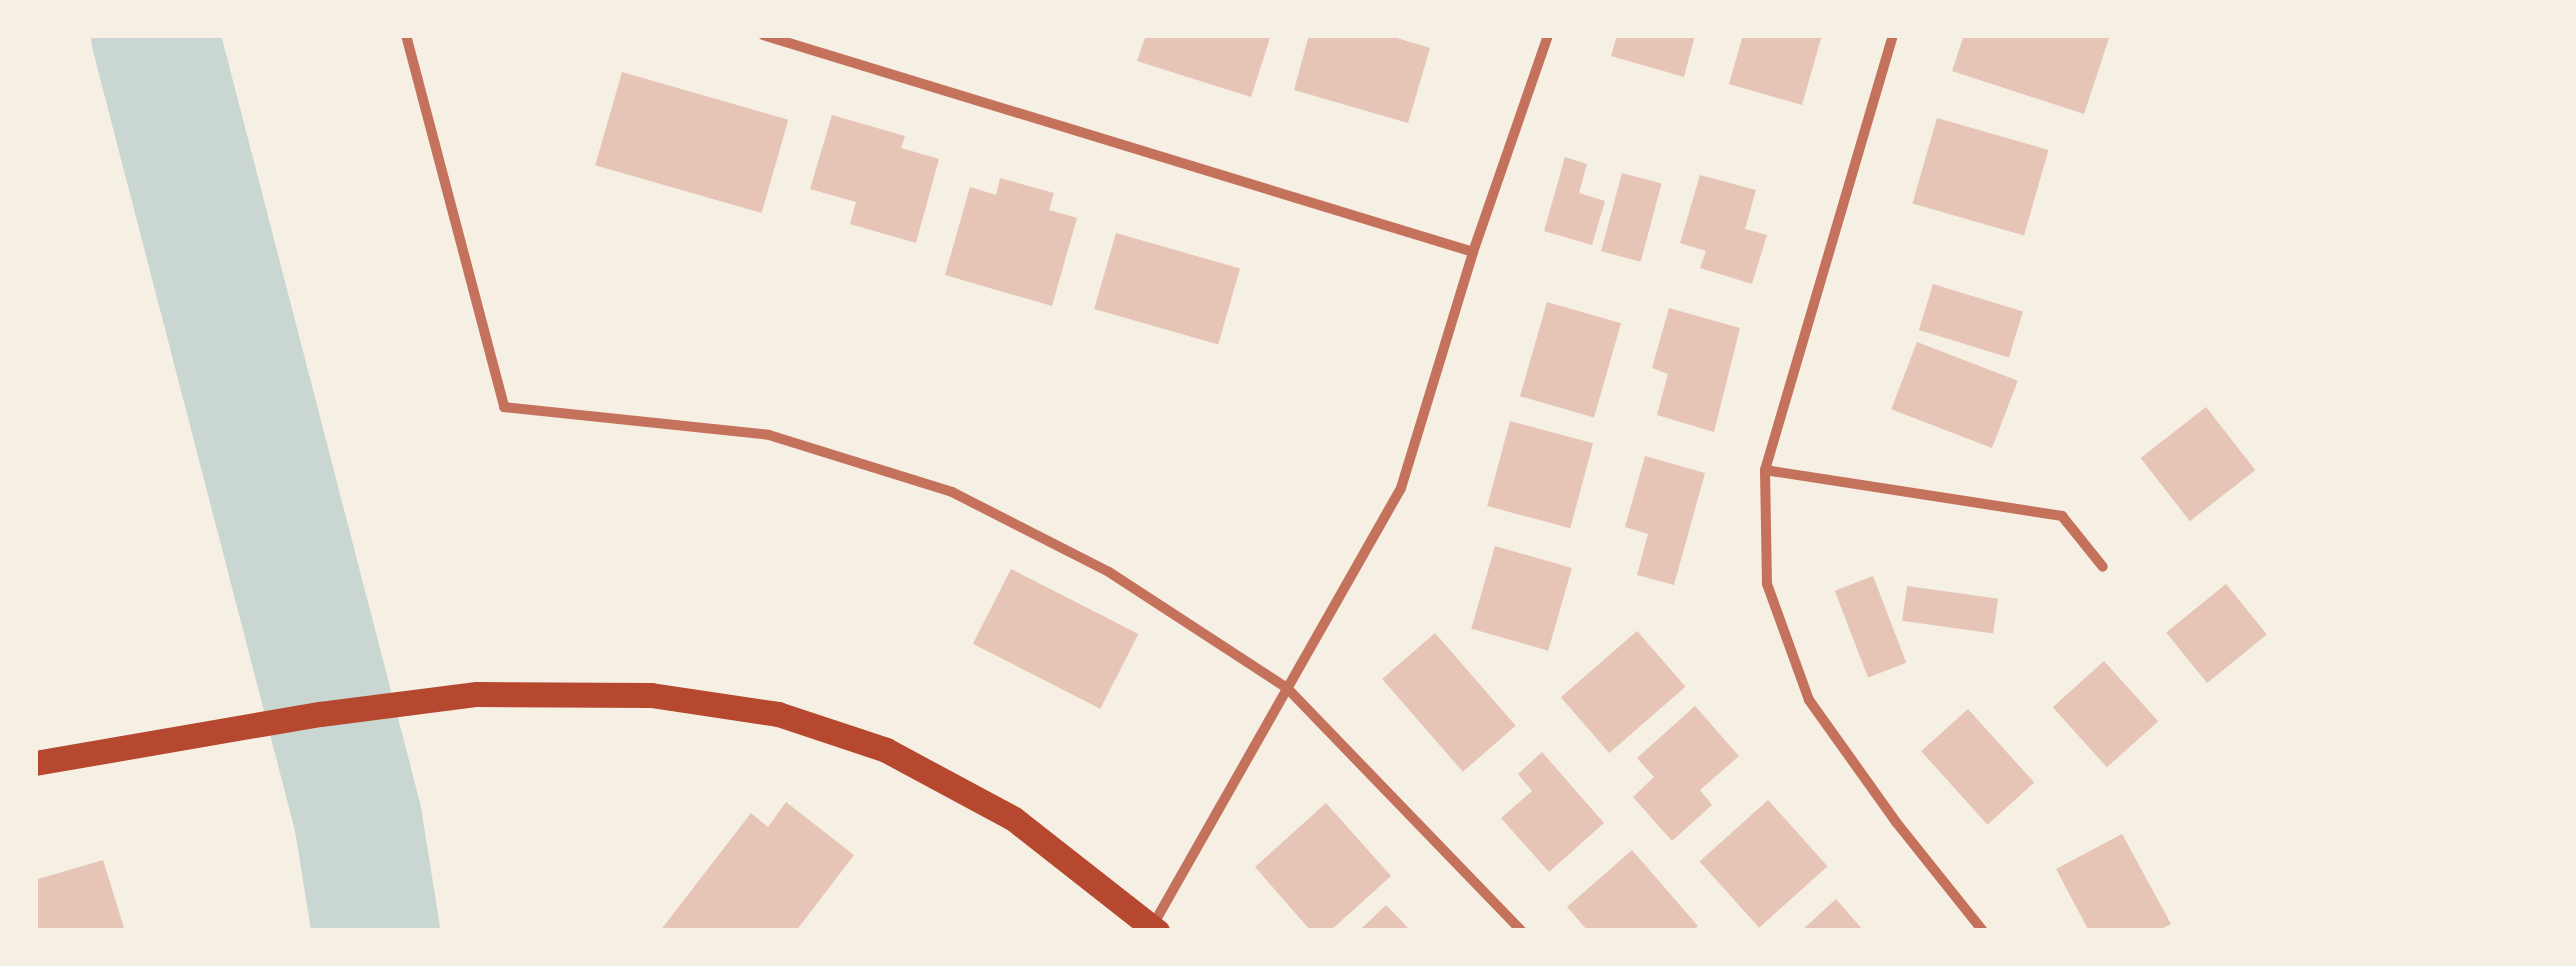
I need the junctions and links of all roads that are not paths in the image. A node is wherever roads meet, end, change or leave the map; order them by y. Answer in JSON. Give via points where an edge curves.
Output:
{"nodes":[{"id":1,"x":406,"y":35,"type":"edge"},
{"id":2,"x":763,"y":35,"type":"edge"},
{"id":3,"x":1548,"y":35,"type":"edge"},
{"id":4,"x":1893,"y":35,"type":"edge"},
{"id":5,"x":1473,"y":252,"type":"junction"},
{"id":6,"x":1765,"y":470,"type":"junction"},
{"id":7,"x":2103,"y":566,"type":"dead end"},
{"id":8,"x":1286,"y":688,"type":"junction"},
{"id":9,"x":35,"y":763,"type":"edge"},
{"id":10,"x":1155,"y":929,"type":"edge"},
{"id":11,"x":1522,"y":931,"type":"edge"},
{"id":12,"x":1982,"y":931,"type":"edge"}],
"edges":[{"from":1,"to":8,"type":"street","via":[[504,408],[769,435],[952,492],[1109,572]]},
{"from":2,"to":5,"type":"street"},
{"from":3,"to":5,"type":"street"},
{"from":4,"to":6,"type":"street"},
{"from":5,"to":8,"type":"street","via":[[1401,488]]},
{"from":6,"to":7,"type":"street","via":[[2062,516]]},
{"from":6,"to":12,"type":"street","via":[[1768,584],[1809,700]]},
{"from":8,"to":10,"type":"street"},
{"from":8,"to":11,"type":"street"},
{"from":9,"to":10,"type":"main road","via":[[476,694],[650,695],[778,714],[886,750],[1014,819]]}]}
